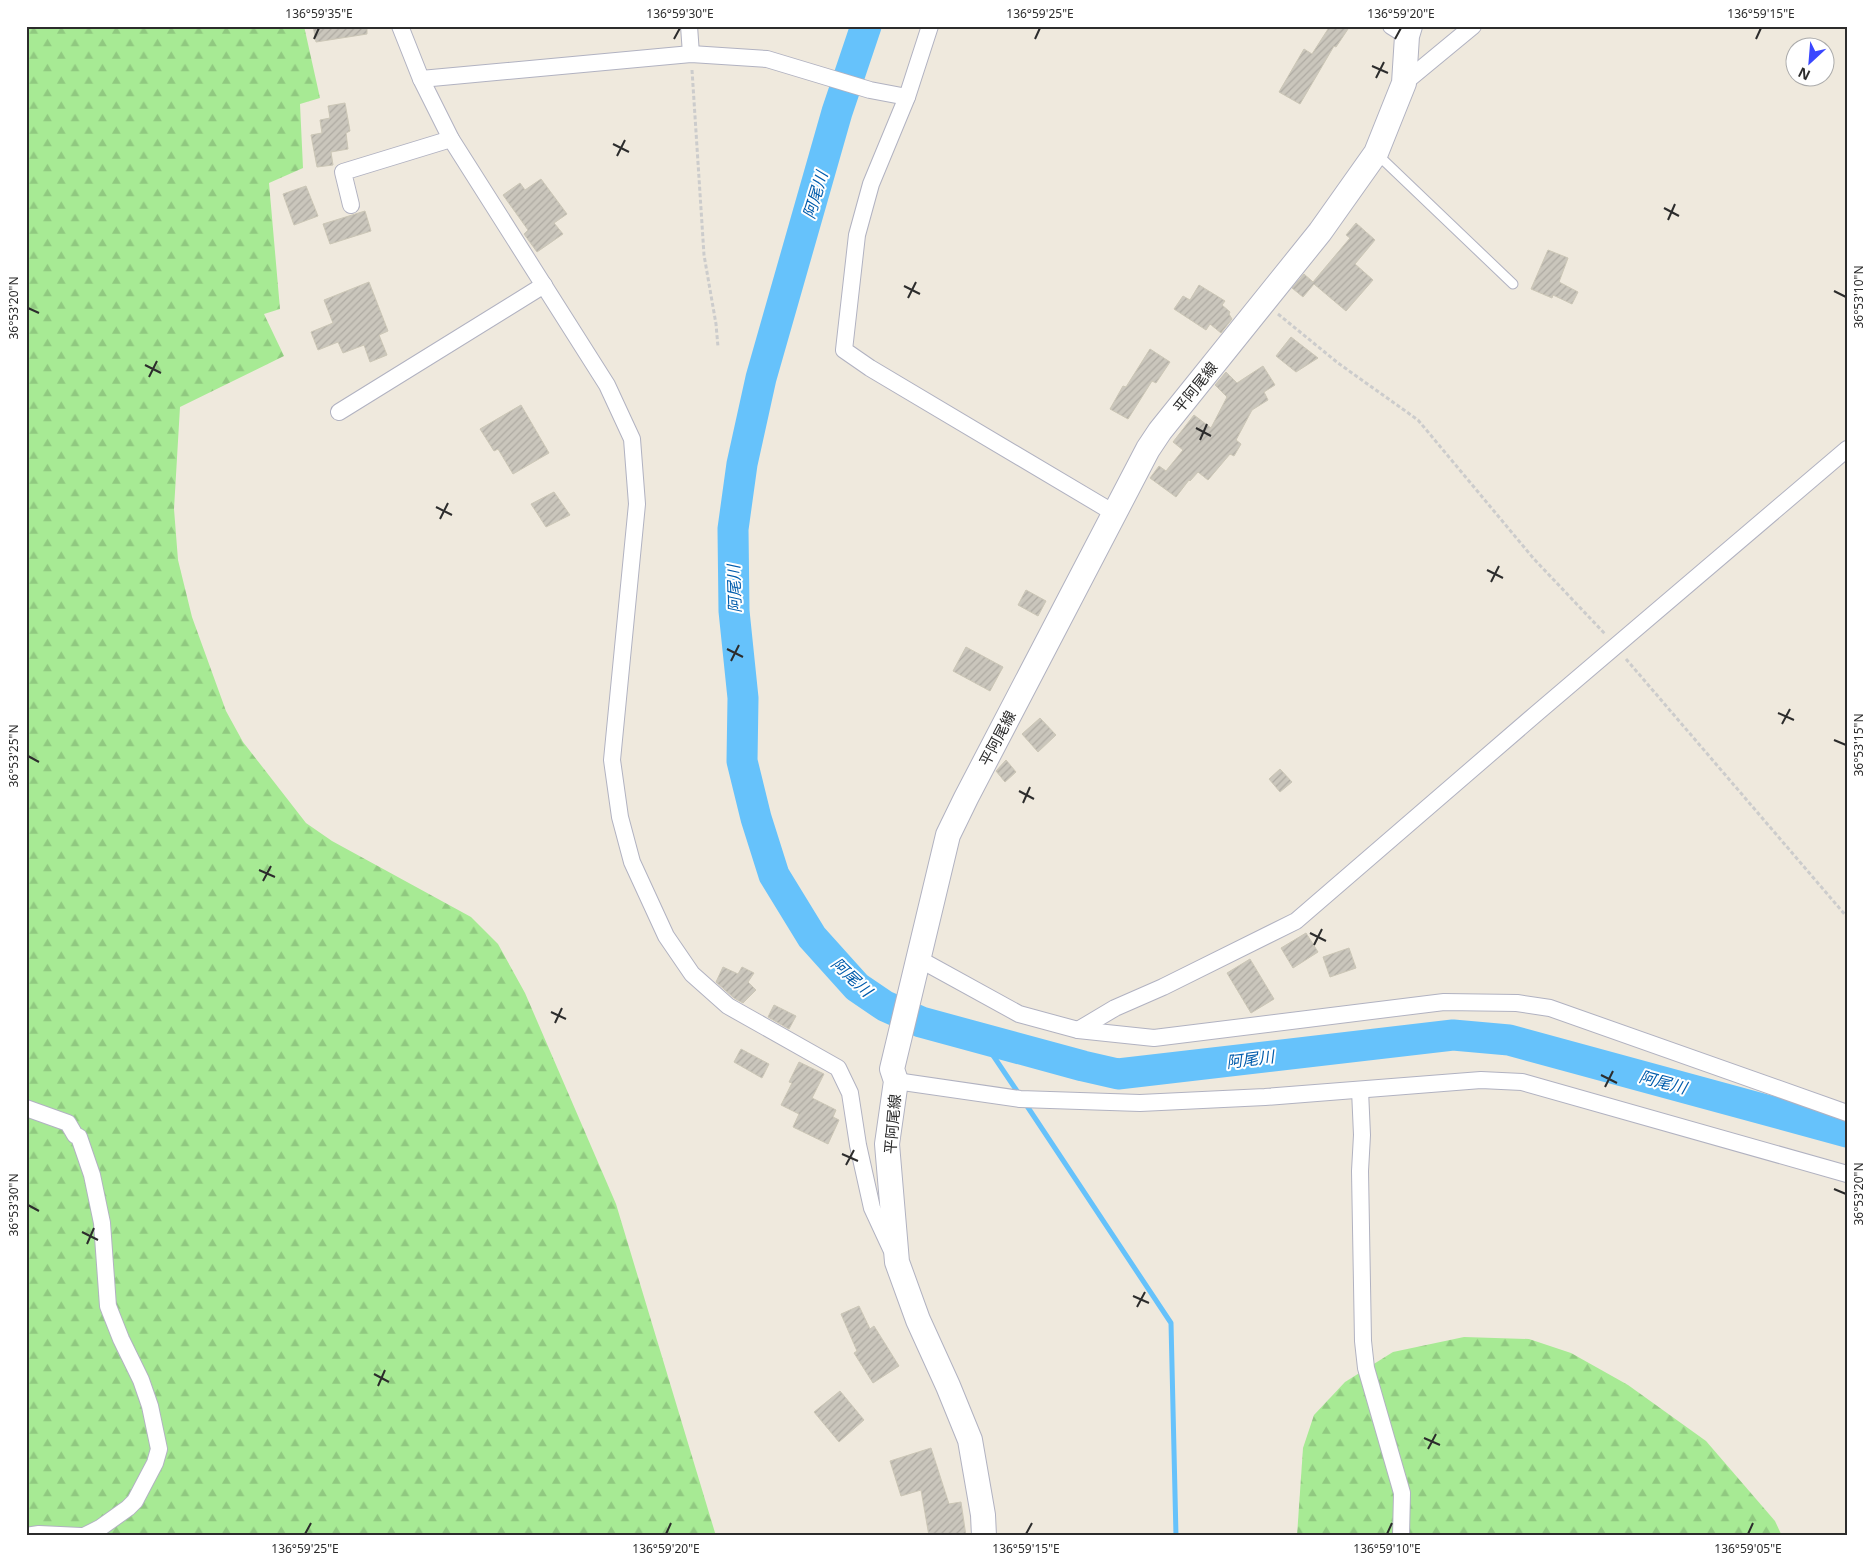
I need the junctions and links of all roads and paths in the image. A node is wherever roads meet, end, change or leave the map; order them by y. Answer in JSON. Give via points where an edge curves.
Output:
{"nodes":[{"id":1,"x":400,"y":26,"type":"edge"},
{"id":2,"x":689,"y":26,"type":"edge"},
{"id":3,"x":930,"y":26,"type":"edge"},
{"id":4,"x":1473,"y":26,"type":"edge"},
{"id":5,"x":1403,"y":30,"type":"edge"},
{"id":6,"x":691,"y":54,"type":"junction"},
{"id":7,"x":421,"y":79,"type":"junction"},
{"id":8,"x":1404,"y":83,"type":"junction"},
{"id":9,"x":907,"y":97,"type":"junction"},
{"id":10,"x":451,"y":139,"type":"junction"},
{"id":11,"x":1376,"y":153,"type":"junction"},
{"id":12,"x":351,"y":205,"type":"dead end"},
{"id":13,"x":1513,"y":284,"type":"dead end"},
{"id":14,"x":544,"y":285,"type":"junction"},
{"id":15,"x":1263,"y":302,"type":"junction"},
{"id":16,"x":718,"y":347,"type":"dead end"},
{"id":17,"x":339,"y":412,"type":"dead end"},
{"id":18,"x":1847,"y":449,"type":"edge"},
{"id":19,"x":1114,"y":513,"type":"junction"},
{"id":20,"x":1616,"y":646,"type":"junction"},
{"id":21,"x":1847,"y":917,"type":"edge"},
{"id":22,"x":917,"y":965,"type":"junction"},
{"id":23,"x":1078,"y":1030,"type":"junction"},
{"id":24,"x":894,"y":1075,"type":"junction"},
{"id":25,"x":1360,"y":1090,"type":"junction"},
{"id":26,"x":26,"y":1108,"type":"edge"},
{"id":27,"x":1847,"y":1113,"type":"edge"},
{"id":28,"x":1847,"y":1174,"type":"edge"},
{"id":29,"x":897,"y":1262,"type":"junction"},
{"id":30,"x":26,"y":1536,"type":"edge"},
{"id":31,"x":82,"y":1536,"type":"edge"},
{"id":32,"x":984,"y":1536,"type":"edge"},
{"id":33,"x":1401,"y":1536,"type":"edge"}],
"edges":[{"from":1,"to":7,"type":"street"},
{"from":2,"to":6,"type":"street"},
{"from":3,"to":9,"type":"street"},
{"from":4,"to":8,"type":"street"},
{"from":5,"to":8,"type":"main road","name":"平阿尾線"},
{"from":6,"to":7,"type":"street"},
{"from":6,"to":9,"type":"street","via":[[766,59],[870,90]]},
{"from":6,"to":16,"type":"path","via":[[704,255]]},
{"from":7,"to":10,"type":"street"},
{"from":8,"to":11,"type":"main road","name":"平阿尾線"},
{"from":9,"to":19,"type":"street","via":[[871,184],[857,235],[844,350]]},
{"from":10,"to":12,"type":"street","via":[[343,172]]},
{"from":10,"to":14,"type":"street"},
{"from":11,"to":13,"type":"lane"},
{"from":11,"to":15,"type":"main road","name":"平阿尾線","via":[[1320,232]]},
{"from":14,"to":17,"type":"street"},
{"from":14,"to":29,"type":"street","via":[[607,385],[632,439],[637,504],[612,760],[620,817],[632,862],[666,936],[692,974],[728,1006],[838,1068],[850,1093],[872,1208]]},
{"from":15,"to":19,"type":"main road","name":"平阿尾線","via":[[1160,431]]},
{"from":15,"to":20,"type":"path","via":[[1338,363],[1418,420],[1534,559]]},
{"from":18,"to":20,"type":"street"},
{"from":19,"to":22,"type":"main road","name":"平阿尾線","via":[[948,835]]},
{"from":20,"to":21,"type":"path"},
{"from":20,"to":23,"type":"street","via":[[1296,921],[1164,987],[1114,1008]]},
{"from":22,"to":23,"type":"street","via":[[1019,1014]]},
{"from":22,"to":24,"type":"main road","name":"平阿尾線"},
{"from":23,"to":27,"type":"street","via":[[1154,1038],[1444,1002],[1517,1003],[1550,1008]]},
{"from":24,"to":25,"type":"street","via":[[1020,1100],[1140,1103]]},
{"from":24,"to":29,"type":"main road","name":"平阿尾線","via":[[887,1144]]},
{"from":25,"to":28,"type":"street","via":[[1481,1080],[1522,1082]]},
{"from":25,"to":33,"type":"street","via":[[1363,1341],[1366,1368],[1402,1493]]},
{"from":26,"to":31,"type":"street","via":[[68,1123],[80,1137],[102,1223],[108,1306],[141,1380],[159,1449],[155,1464],[135,1501],[107,1523]]},
{"from":29,"to":32,"type":"main road","name":"平阿尾線","via":[[918,1320],[970,1440]]},
{"from":30,"to":31,"type":"street"}]}
